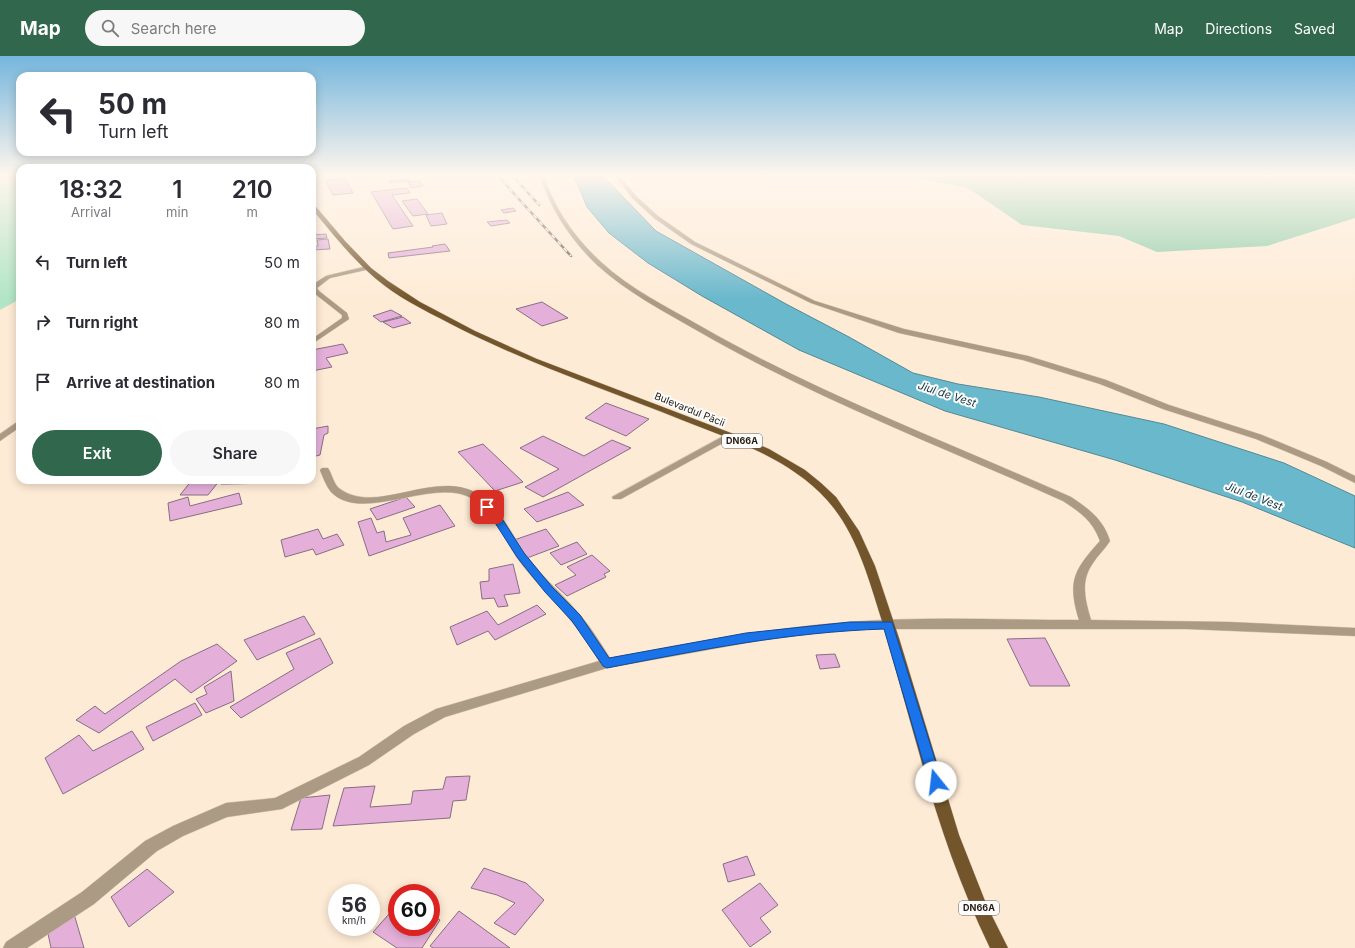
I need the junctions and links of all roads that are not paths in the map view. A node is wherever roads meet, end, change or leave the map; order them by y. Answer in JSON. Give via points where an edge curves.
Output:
{"nodes":[{"id":1,"x":323,"y":217,"type":"edge"},
{"id":2,"x":562,"y":217,"type":"edge"},
{"id":3,"x":656,"y":217,"type":"edge"},
{"id":4,"x":368,"y":268,"type":"junction"},
{"id":5,"x":316,"y":286,"type":"edge"},
{"id":6,"x":316,"y":292,"type":"edge"},
{"id":7,"x":316,"y":339,"type":"edge"},
{"id":8,"x":16,"y":425,"type":"edge"},
{"id":9,"x":729,"y":436,"type":"junction"},
{"id":10,"x":0,"y":438,"type":"edge"},
{"id":11,"x":325,"y":470,"type":"dead end"},
{"id":12,"x":1355,"y":480,"type":"edge"},
{"id":13,"x":617,"y":497,"type":"dead end"},
{"id":14,"x":1086,"y":624,"type":"junction"},
{"id":15,"x":888,"y":625,"type":"junction"},
{"id":16,"x":1355,"y":632,"type":"edge"},
{"id":17,"x":607,"y":663,"type":"junction"},
{"id":18,"x":12,"y":948,"type":"edge"},
{"id":19,"x":999,"y":948,"type":"edge"}],
"edges":[{"from":1,"to":4,"type":"main road","name":"Bulevardul Păcii","number":"DN66A"},
{"from":2,"to":14,"type":"street","via":[[589,253],[622,280],[704,333],[823,392],[1067,498],[1088,513],[1101,526],[1106,541],[1081,571],[1078,600]]},
{"from":3,"to":12,"type":"street","via":[[693,243],[813,302],[902,331],[1025,358],[1103,382],[1166,407],[1259,437]]},
{"from":4,"to":5,"type":"street","via":[[328,277]]},
{"from":4,"to":9,"type":"main road","name":"Bulevardul Păcii","number":"DN66A","via":[[403,295],[494,344]]},
{"from":6,"to":7,"type":"street","via":[[345,314],[346,319]]},
{"from":8,"to":10,"type":"street"},
{"from":9,"to":13,"type":"street"},
{"from":9,"to":15,"type":"main road","name":"Bulevardul Păcii","number":"DN66A","via":[[808,476],[832,499],[857,537]]},
{"from":11,"to":17,"type":"street","via":[[336,491],[350,499],[372,502],[402,494],[443,489],[470,494],[480,500],[493,513],[520,555],[548,590],[576,618]]},
{"from":14,"to":15,"type":"street"},
{"from":14,"to":16,"type":"street","via":[[1281,627]]},
{"from":15,"to":17,"type":"street","via":[[850,626],[746,637]]},
{"from":15,"to":19,"type":"main road","name":"Bulevardul Păcii","number":"DN66A","via":[[961,866]]},
{"from":17,"to":18,"type":"street","via":[[441,713],[409,730],[364,761],[277,804],[226,810],[178,832],[151,846],[88,898]]}]}
